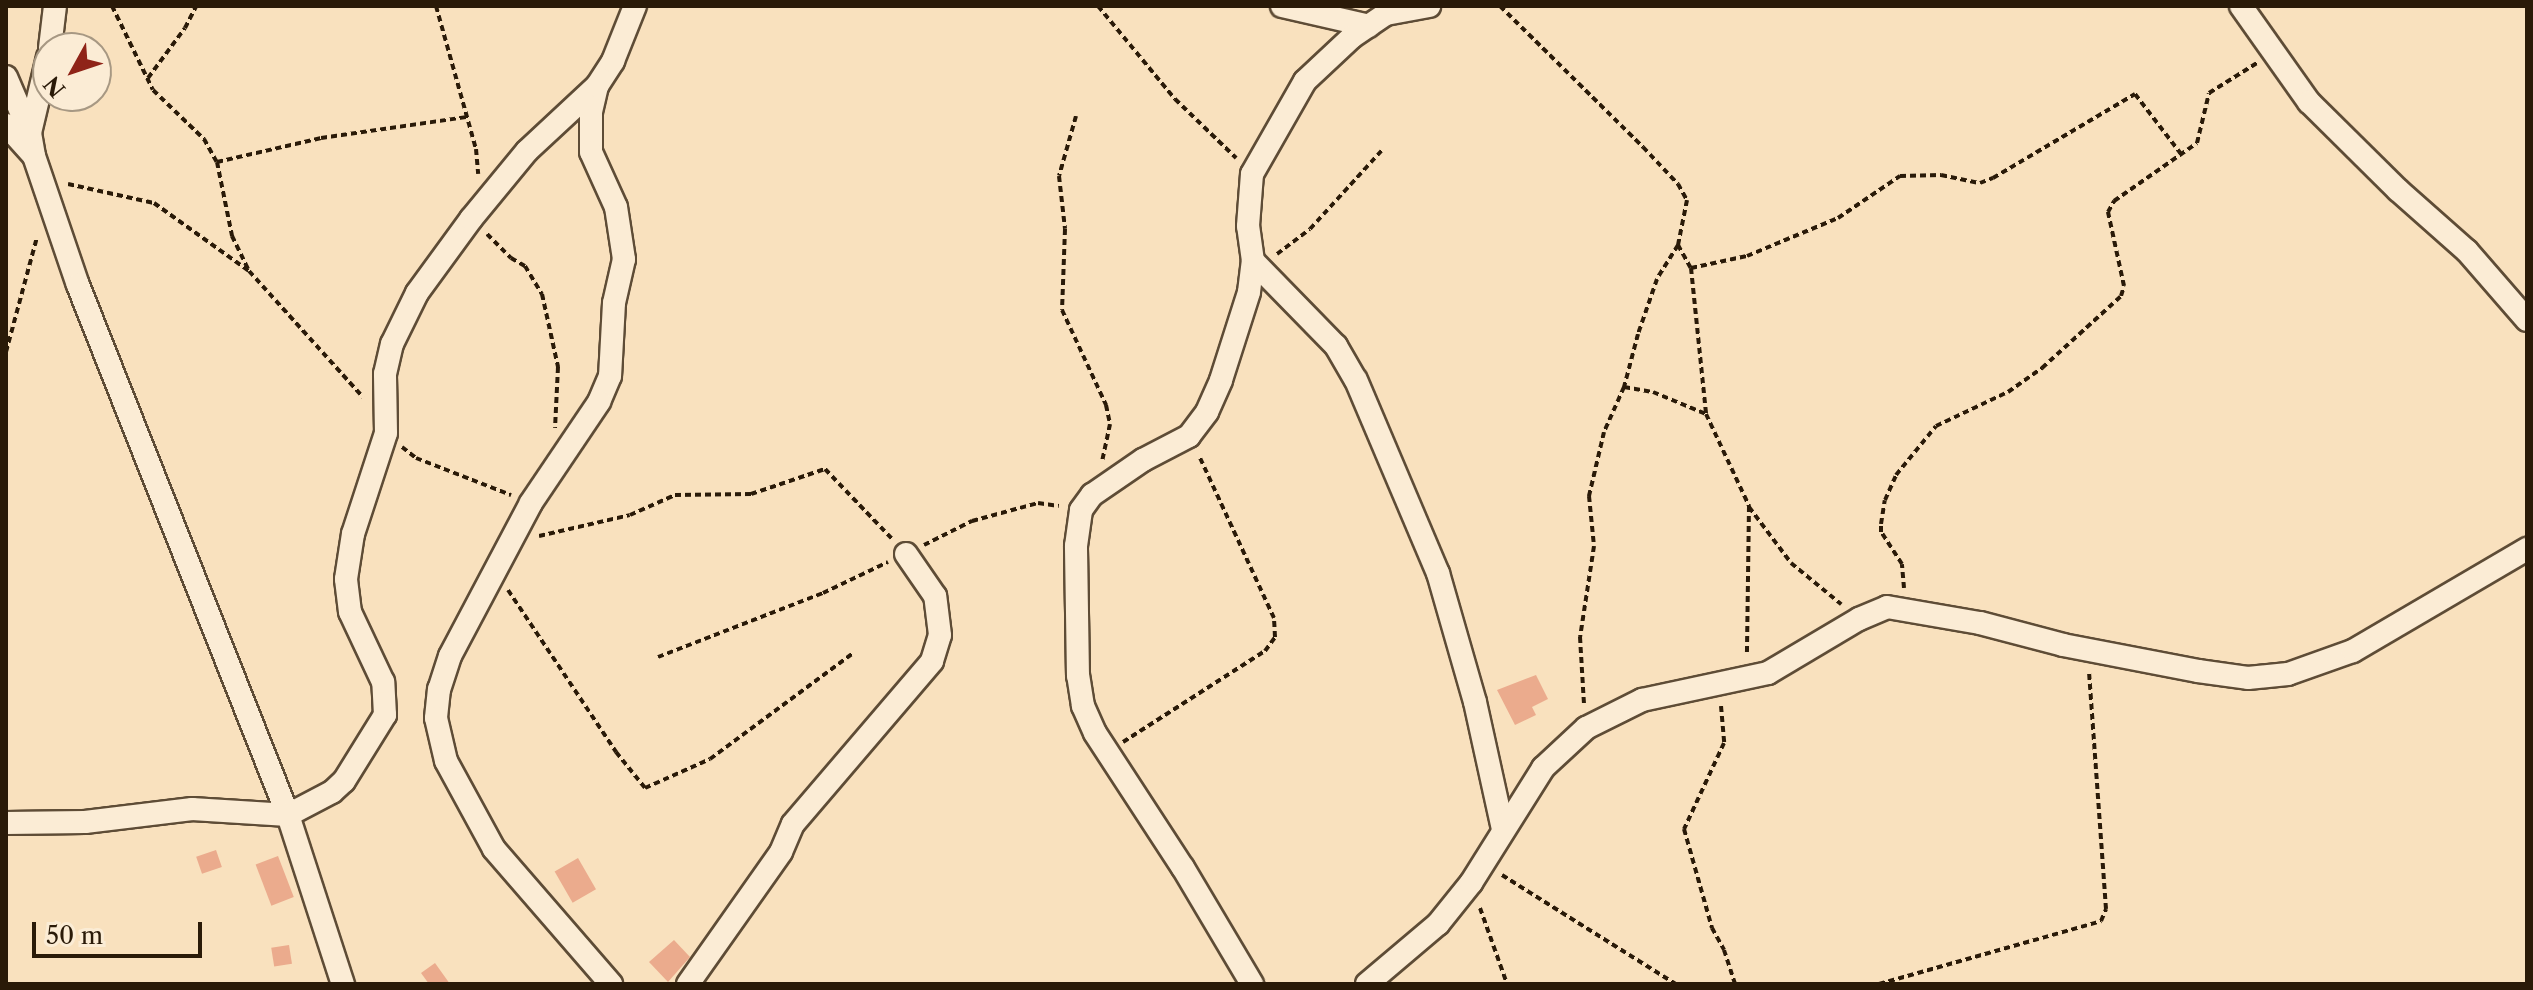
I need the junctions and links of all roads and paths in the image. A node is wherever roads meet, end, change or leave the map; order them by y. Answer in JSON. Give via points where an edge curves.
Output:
{"nodes":[{"id":1,"x":55,"y":6,"type":"edge"},
{"id":2,"x":112,"y":6,"type":"edge"},
{"id":3,"x":196,"y":6,"type":"edge"},
{"id":4,"x":436,"y":6,"type":"edge"},
{"id":5,"x":635,"y":6,"type":"edge"},
{"id":6,"x":1098,"y":6,"type":"edge"},
{"id":7,"x":1282,"y":6,"type":"edge"},
{"id":8,"x":1429,"y":6,"type":"edge"},
{"id":9,"x":1500,"y":6,"type":"edge"},
{"id":10,"x":2241,"y":6,"type":"edge"},
{"id":11,"x":1382,"y":15,"type":"edge"},
{"id":12,"x":52,"y":32,"type":"edge"},
{"id":13,"x":2274,"y":53,"type":"junction"},
{"id":14,"x":6,"y":77,"type":"edge"},
{"id":15,"x":148,"y":78,"type":"junction"},
{"id":16,"x":597,"y":86,"type":"junction"},
{"id":17,"x":35,"y":112,"type":"edge"},
{"id":18,"x":1076,"y":116,"type":"dead end"},
{"id":19,"x":467,"y":117,"type":"junction"},
{"id":20,"x":6,"y":125,"type":"edge"},
{"id":21,"x":30,"y":133,"type":"junction"},
{"id":22,"x":1383,"y":149,"type":"dead end"},
{"id":23,"x":2181,"y":154,"type":"junction"},
{"id":24,"x":36,"y":162,"type":"junction"},
{"id":25,"x":217,"y":162,"type":"junction"},
{"id":26,"x":1252,"y":174,"type":"junction"},
{"id":27,"x":475,"y":214,"type":"junction"},
{"id":28,"x":38,"y":235,"type":"dead end"},
{"id":29,"x":1678,"y":245,"type":"junction"},
{"id":30,"x":1256,"y":265,"type":"junction"},
{"id":31,"x":1691,"y":268,"type":"junction"},
{"id":32,"x":249,"y":271,"type":"junction"},
{"id":33,"x":2527,"y":320,"type":"edge"},
{"id":34,"x":6,"y":352,"type":"edge"},
{"id":35,"x":1624,"y":387,"type":"junction"},
{"id":36,"x":1706,"y":414,"type":"junction"},
{"id":37,"x":386,"y":428,"type":"junction"},
{"id":38,"x":1189,"y":436,"type":"junction"},
{"id":39,"x":553,"y":471,"type":"junction"},
{"id":40,"x":1087,"y":502,"type":"junction"},
{"id":41,"x":531,"y":503,"type":"junction"},
{"id":42,"x":1749,"y":506,"type":"junction"},
{"id":43,"x":510,"y":544,"type":"junction"},
{"id":44,"x":2527,"y":549,"type":"edge"},
{"id":45,"x":906,"y":554,"type":"junction"},
{"id":46,"x":495,"y":572,"type":"junction"},
{"id":47,"x":1901,"y":607,"type":"junction"},
{"id":48,"x":1859,"y":619,"type":"junction"},
{"id":49,"x":2088,"y":650,"type":"junction"},
{"id":50,"x":853,"y":653,"type":"dead end"},
{"id":51,"x":658,"y":657,"type":"dead end"},
{"id":52,"x":1747,"y":678,"type":"junction"},
{"id":53,"x":1718,"y":684,"type":"junction"},
{"id":54,"x":1586,"y":728,"type":"junction"},
{"id":55,"x":1108,"y":752,"type":"junction"},
{"id":56,"x":288,"y":815,"type":"junction"},
{"id":57,"x":6,"y":823,"type":"edge"},
{"id":58,"x":1503,"y":829,"type":"junction"},
{"id":59,"x":1483,"y":863,"type":"junction"},
{"id":60,"x":1471,"y":883,"type":"junction"},
{"id":61,"x":343,"y":984,"type":"edge"},
{"id":62,"x":611,"y":984,"type":"edge"},
{"id":63,"x":688,"y":984,"type":"edge"},
{"id":64,"x":1252,"y":984,"type":"edge"},
{"id":65,"x":1367,"y":984,"type":"edge"},
{"id":66,"x":1507,"y":984,"type":"edge"},
{"id":67,"x":1676,"y":984,"type":"edge"},
{"id":68,"x":1735,"y":984,"type":"edge"},
{"id":69,"x":1879,"y":984,"type":"edge"}],
"edges":[{"from":1,"to":12,"type":"street"},
{"from":2,"to":15,"type":"path"},
{"from":3,"to":15,"type":"path"},
{"from":4,"to":19,"type":"path"},
{"from":5,"to":16,"type":"street"},
{"from":6,"to":26,"type":"path","via":[[1175,99]]},
{"from":7,"to":11,"type":"street"},
{"from":8,"to":11,"type":"street"},
{"from":9,"to":29,"type":"path","via":[[1678,184],[1687,200]]},
{"from":10,"to":13,"type":"street"},
{"from":11,"to":26,"type":"street","via":[[1305,81]]},
{"from":13,"to":23,"type":"path","via":[[2209,93],[2199,138]]},
{"from":13,"to":33,"type":"street","via":[[2309,102],[2467,251]]},
{"from":14,"to":21,"type":"street"},
{"from":15,"to":25,"type":"path","via":[[162,101],[204,139]]},
{"from":16,"to":27,"type":"street","via":[[527,151]]},
{"from":16,"to":39,"type":"street","via":[[591,152],[616,207],[624,259],[614,303],[610,376]]},
{"from":17,"to":21,"type":"street"},
{"from":18,"to":40,"type":"path","via":[[1059,176],[1065,229],[1062,310],[1110,424]]},
{"from":19,"to":25,"type":"path","via":[[321,138]]},
{"from":19,"to":27,"type":"path","via":[[478,165]]},
{"from":20,"to":24,"type":"street"},
{"from":21,"to":24,"type":"street"},
{"from":22,"to":30,"type":"path","via":[[1310,229]]},
{"from":23,"to":31,"type":"path","via":[[2135,94],[1993,178],[1980,183],[1941,175],[1900,176],[1838,218],[1747,256]]},
{"from":23,"to":47,"type":"path","via":[[2123,194],[2108,212],[2124,286],[2121,296],[2008,392],[1936,426],[1896,475],[1881,524],[1905,577]]},
{"from":24,"to":32,"type":"path","via":[[73,187],[154,203]]},
{"from":24,"to":56,"type":"street","via":[[78,285]]},
{"from":25,"to":32,"type":"path","via":[[232,236]]},
{"from":26,"to":30,"type":"street","via":[[1248,226]]},
{"from":27,"to":37,"type":"street","via":[[417,293],[392,344],[385,374]]},
{"from":27,"to":39,"type":"path","via":[[511,258],[525,266],[542,294],[558,367]]},
{"from":28,"to":34,"type":"path"},
{"from":29,"to":31,"type":"path"},
{"from":29,"to":35,"type":"path","via":[[1657,279]]},
{"from":30,"to":38,"type":"street","via":[[1221,380]]},
{"from":30,"to":58,"type":"street","via":[[1336,346],[1356,380],[1438,573],[1475,702]]},
{"from":31,"to":36,"type":"path"},
{"from":32,"to":37,"type":"path"},
{"from":35,"to":36,"type":"path","via":[[1653,392]]},
{"from":35,"to":54,"type":"path","via":[[1604,432],[1589,496],[1594,546],[1580,637]]},
{"from":36,"to":42,"type":"path"},
{"from":37,"to":41,"type":"path","via":[[416,458]]},
{"from":37,"to":56,"type":"street","via":[[353,534],[346,579],[350,612],[383,682],[385,715],[344,781]]},
{"from":38,"to":40,"type":"street","via":[[1143,460]]},
{"from":38,"to":55,"type":"path","via":[[1274,618],[1275,637],[1265,651]]},
{"from":39,"to":41,"type":"street"},
{"from":40,"to":45,"type":"path","via":[[1038,503],[972,521]]},
{"from":40,"to":55,"type":"street","via":[[1076,546],[1078,676],[1083,706]]},
{"from":41,"to":43,"type":"street"},
{"from":42,"to":48,"type":"path","via":[[1791,563]]},
{"from":42,"to":52,"type":"path"},
{"from":43,"to":45,"type":"path","via":[[630,515],[675,495],[751,494],[825,469]]},
{"from":43,"to":46,"type":"street"},
{"from":44,"to":49,"type":"street","via":[[2353,651],[2288,674],[2248,678]]},
{"from":45,"to":51,"type":"path","via":[[823,593]]},
{"from":45,"to":63,"type":"street","via":[[935,596],[940,635],[932,661],[793,824],[774,862]]},
{"from":46,"to":50,"type":"path","via":[[645,788],[710,759]]},
{"from":46,"to":62,"type":"street","via":[[450,656],[439,689],[436,718],[446,761],[494,849]]},
{"from":47,"to":48,"type":"street"},
{"from":47,"to":49,"type":"street"},
{"from":48,"to":52,"type":"street","via":[[1781,666]]},
{"from":49,"to":69,"type":"path","via":[[2106,909],[2101,921]]},
{"from":52,"to":53,"type":"street"},
{"from":53,"to":54,"type":"street","via":[[1642,700]]},
{"from":53,"to":68,"type":"path","via":[[1724,743],[1684,829],[1712,928]]},
{"from":54,"to":58,"type":"street","via":[[1543,768]]},
{"from":55,"to":64,"type":"street"},
{"from":56,"to":57,"type":"street","via":[[192,809],[85,822]]},
{"from":56,"to":61,"type":"street"},
{"from":58,"to":59,"type":"street"},
{"from":59,"to":60,"type":"street"},
{"from":59,"to":67,"type":"path"},
{"from":60,"to":65,"type":"street","via":[[1438,924]]},
{"from":60,"to":66,"type":"path"}]}
